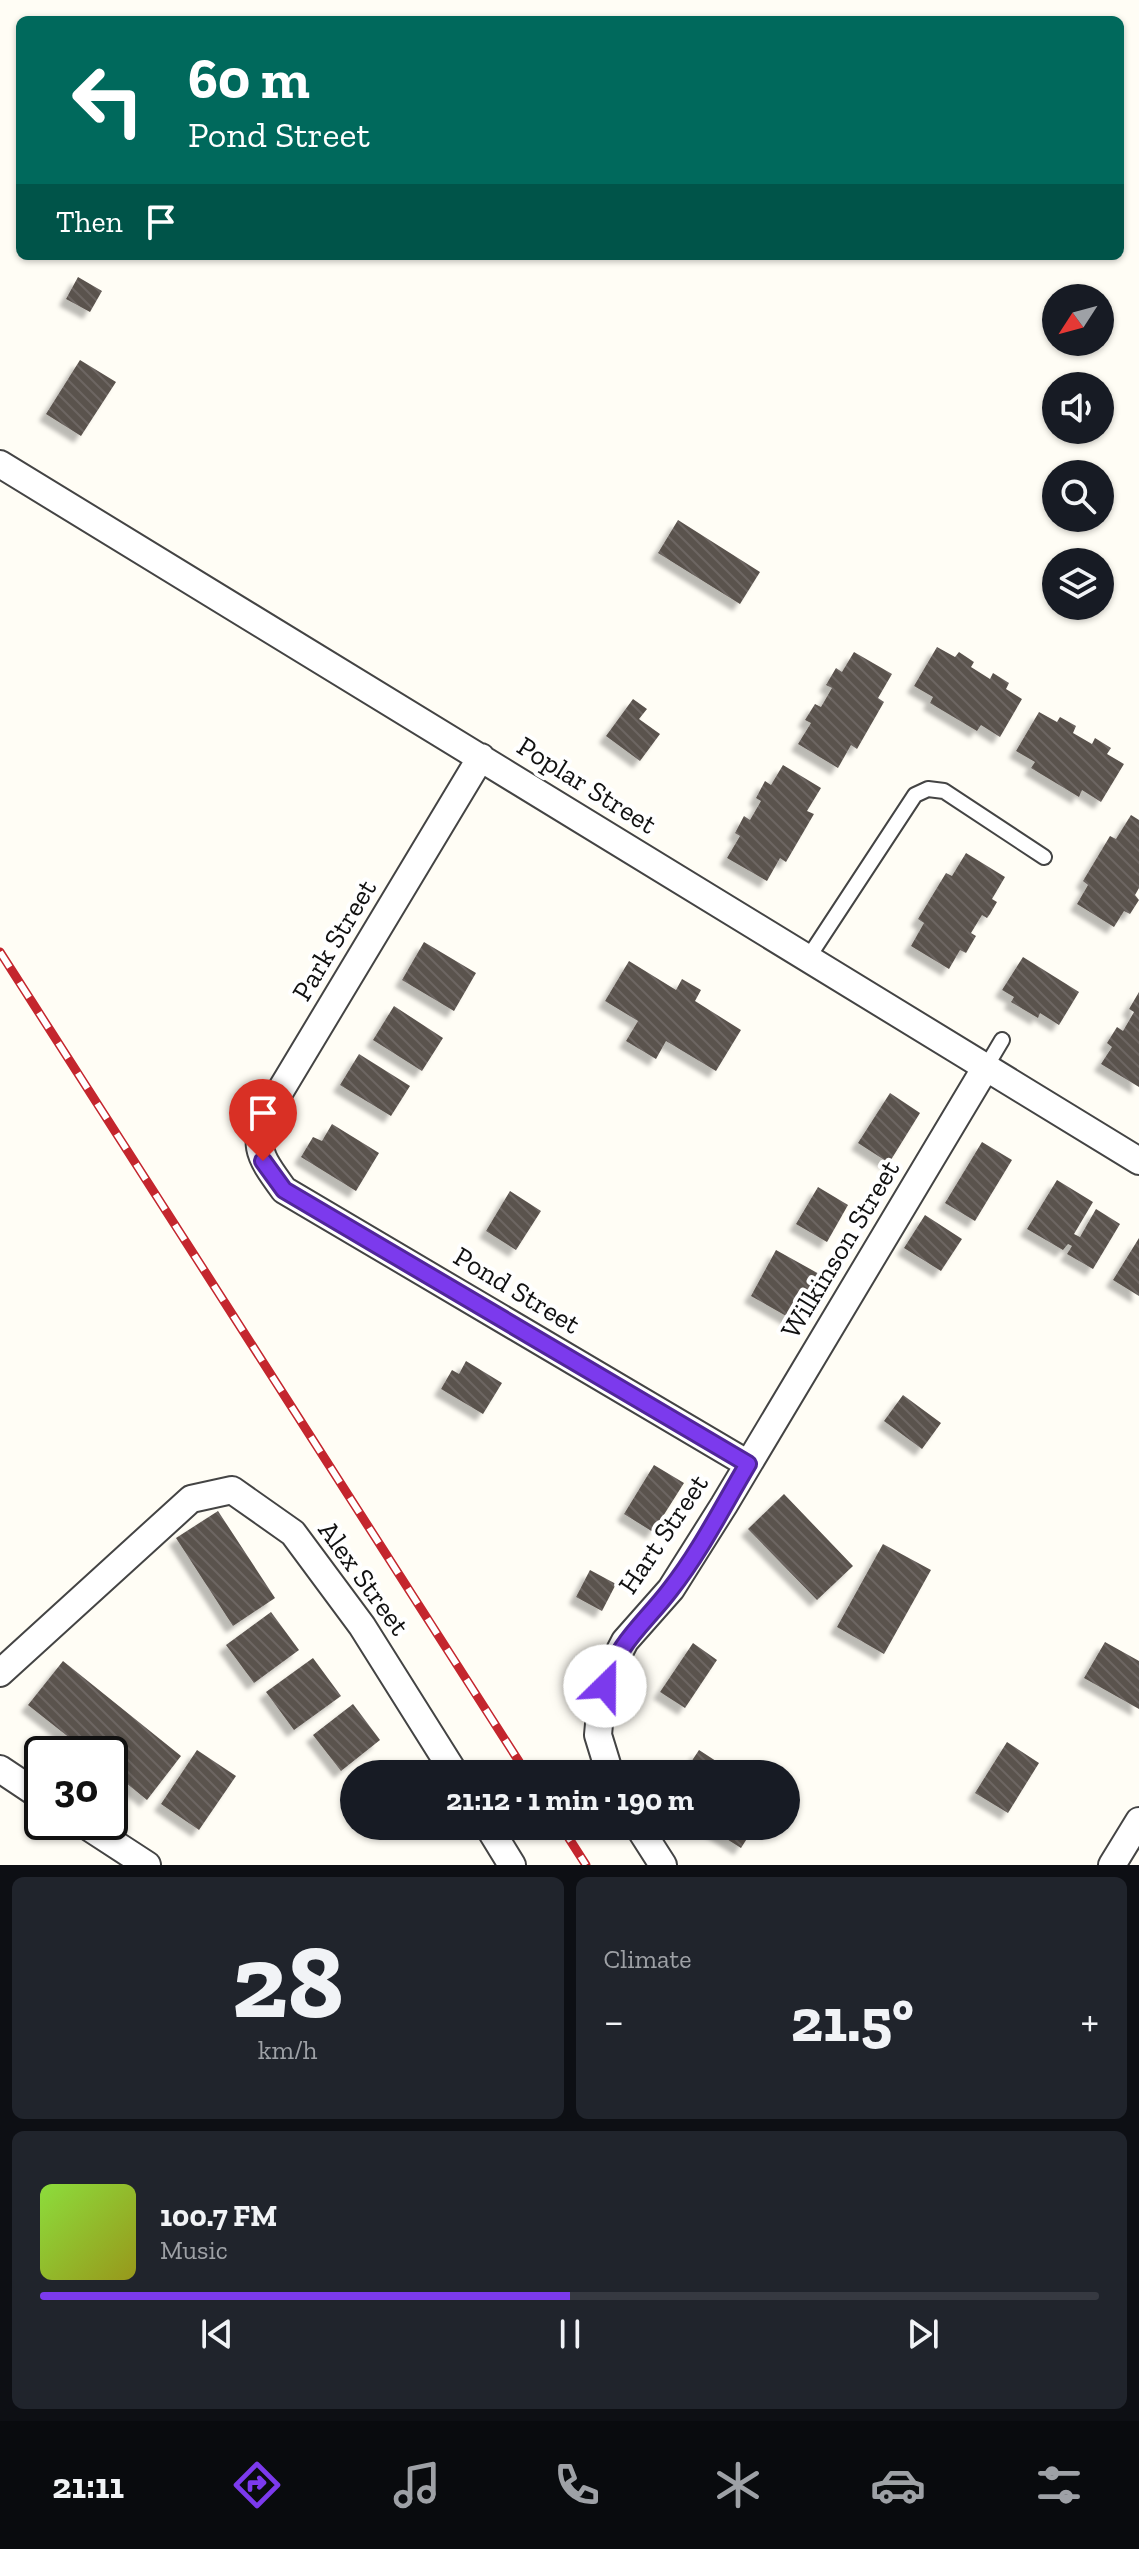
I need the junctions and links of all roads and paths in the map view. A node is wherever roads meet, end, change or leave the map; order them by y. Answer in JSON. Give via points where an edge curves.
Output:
{"nodes":[{"id":1,"x":0,"y":464,"type":"edge"},
{"id":2,"x":481,"y":757,"type":"junction"},
{"id":3,"x":1044,"y":857,"type":"dead end"},
{"id":4,"x":808,"y":958,"type":"junction"},
{"id":5,"x":1002,"y":1040,"type":"dead end"},
{"id":6,"x":986,"y":1067,"type":"junction"},
{"id":7,"x":263,"y":1161,"type":"joint"},
{"id":8,"x":1139,"y":1161,"type":"edge"},
{"id":9,"x":748,"y":1464,"type":"junction"},
{"id":10,"x":0,"y":1673,"type":"edge"},
{"id":11,"x":446,"y":1760,"type":"edge"},
{"id":12,"x":606,"y":1760,"type":"edge"},
{"id":13,"x":0,"y":1769,"type":"edge"},
{"id":14,"x":24,"y":1785,"type":"edge"},
{"id":15,"x":1139,"y":1821,"type":"edge"},
{"id":16,"x":109,"y":1840,"type":"edge"},
{"id":17,"x":497,"y":1840,"type":"edge"},
{"id":18,"x":647,"y":1840,"type":"edge"},
{"id":19,"x":147,"y":1865,"type":"edge"},
{"id":20,"x":512,"y":1865,"type":"edge"},
{"id":21,"x":663,"y":1865,"type":"edge"},
{"id":22,"x":1112,"y":1865,"type":"edge"}],
"edges":[{"from":1,"to":2,"type":"street","name":"Poplar Street"},
{"from":2,"to":4,"type":"street","name":"Poplar Street"},
{"from":2,"to":7,"type":"street","name":"Park Street","via":[[266,1116],[259,1130]]},
{"from":3,"to":4,"type":"lane","via":[[944,791],[928,789],[915,795]]},
{"from":4,"to":6,"type":"street","name":"Poplar Street"},
{"from":5,"to":6,"type":"lane"},
{"from":6,"to":8,"type":"street","name":"Poplar Street"},
{"from":6,"to":9,"type":"street","name":"Wilkinson Street"},
{"from":7,"to":9,"type":"street","name":"Pond Street","via":[[284,1190]]},
{"from":9,"to":12,"type":"street","name":"Hart Street","via":[[671,1589],[625,1641],[610,1670],[598,1735]]},
{"from":10,"to":11,"type":"street","name":"Alex Street","via":[[191,1499],[232,1490],[293,1533],[362,1626]]},
{"from":13,"to":14,"type":"street"},
{"from":15,"to":22,"type":"street"},
{"from":16,"to":19,"type":"street"},
{"from":17,"to":20,"type":"street"},
{"from":18,"to":21,"type":"street"}]}
